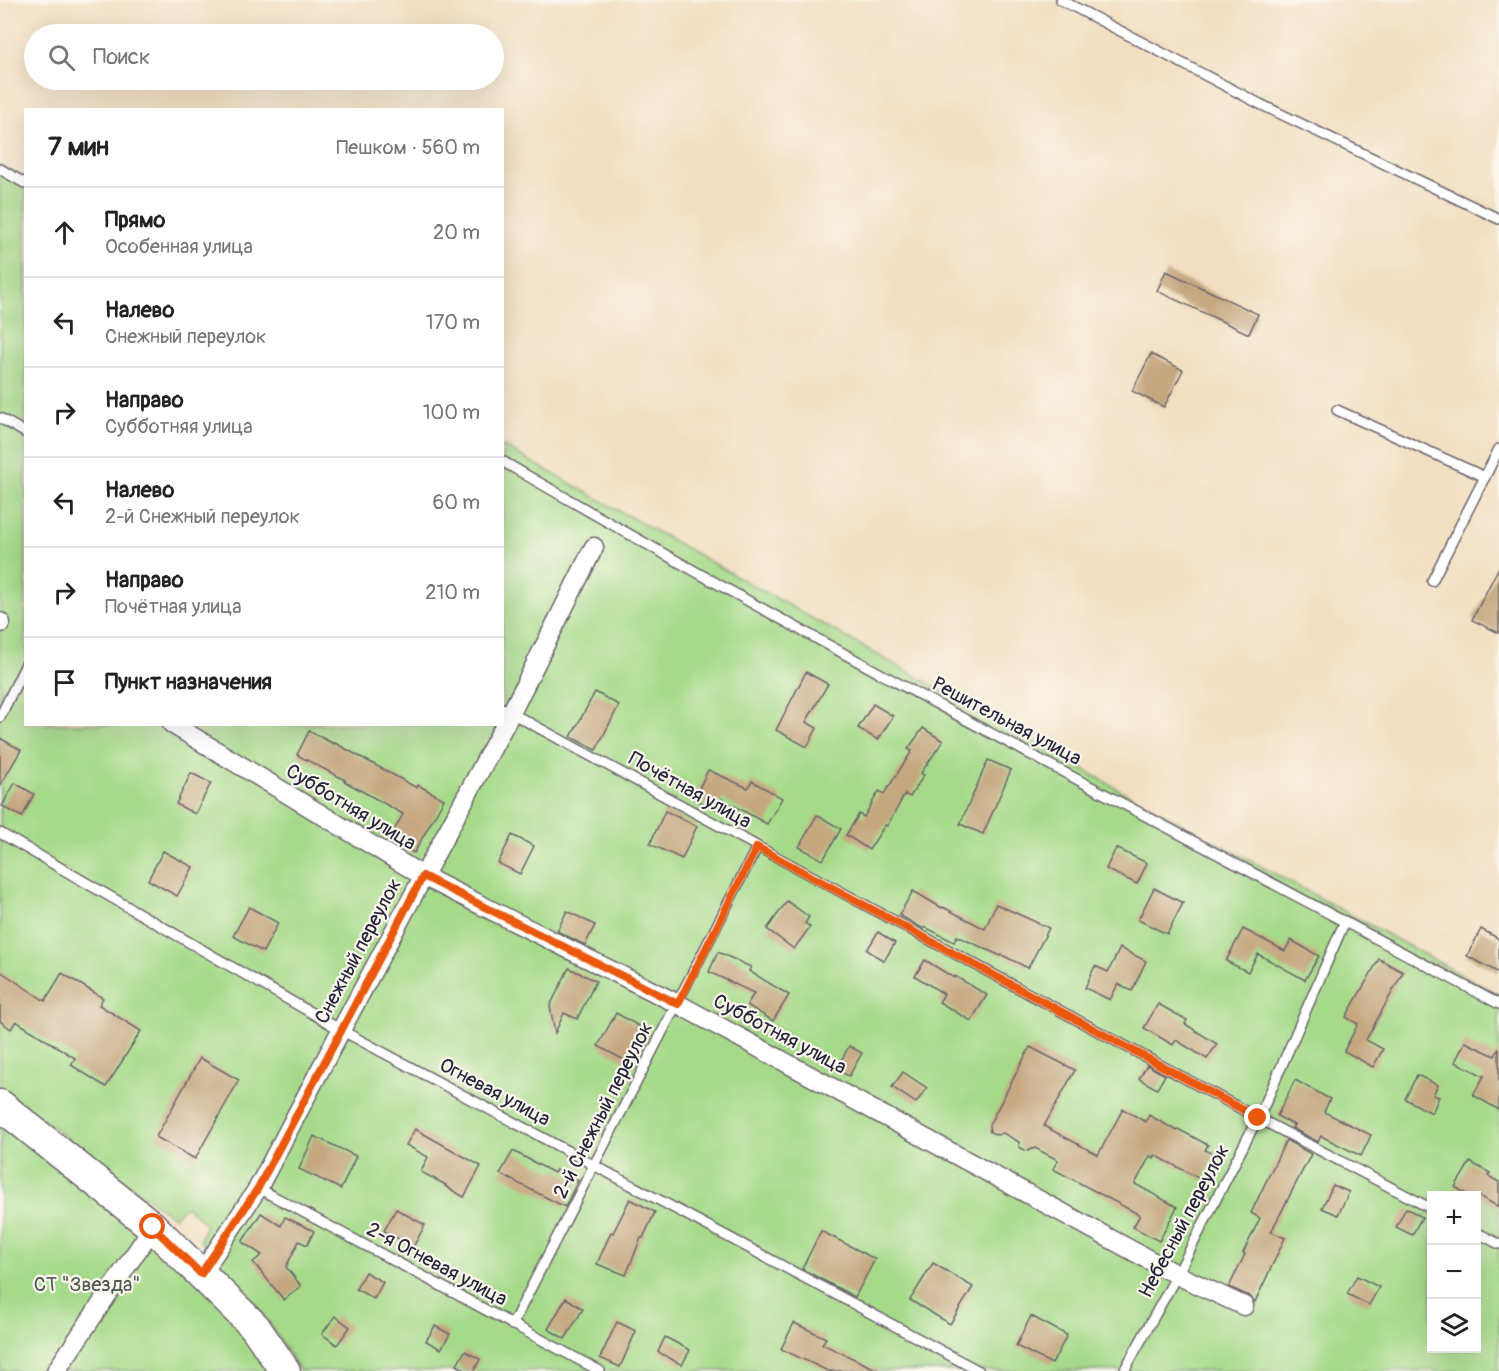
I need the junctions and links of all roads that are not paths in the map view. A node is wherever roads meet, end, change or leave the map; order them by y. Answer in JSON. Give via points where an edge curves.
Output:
{"nodes":[{"id":1,"x":1060,"y":0,"type":"edge"},
{"id":2,"x":0,"y":169,"type":"edge"},
{"id":3,"x":24,"y":183,"type":"edge"},
{"id":4,"x":1499,"y":219,"type":"edge"},
{"id":5,"x":1337,"y":410,"type":"dead end"},
{"id":6,"x":0,"y":418,"type":"edge"},
{"id":7,"x":24,"y":432,"type":"edge"},
{"id":8,"x":1499,"y":449,"type":"edge"},
{"id":9,"x":504,"y":462,"type":"edge"},
{"id":10,"x":1485,"y":477,"type":"junction"},
{"id":11,"x":594,"y":547,"type":"dead end"},
{"id":12,"x":1432,"y":581,"type":"dead end"},
{"id":13,"x":24,"y":668,"type":"edge"},
{"id":14,"x":507,"y":711,"type":"edge"},
{"id":15,"x":0,"y":717,"type":"edge"},
{"id":16,"x":175,"y":726,"type":"edge"},
{"id":17,"x":499,"y":726,"type":"edge"},
{"id":18,"x":0,"y":833,"type":"edge"},
{"id":19,"x":757,"y":847,"type":"junction"},
{"id":20,"x":423,"y":876,"type":"junction"},
{"id":21,"x":1345,"y":921,"type":"junction"},
{"id":22,"x":678,"y":1004,"type":"junction"},
{"id":23,"x":1499,"y":1004,"type":"edge"},
{"id":24,"x":341,"y":1030,"type":"junction"},
{"id":25,"x":0,"y":1105,"type":"edge"},
{"id":26,"x":1258,"y":1118,"type":"junction"},
{"id":27,"x":595,"y":1166,"type":"junction"},
{"id":28,"x":258,"y":1188,"type":"junction"},
{"id":29,"x":1427,"y":1207,"type":"edge"},
{"id":30,"x":153,"y":1227,"type":"junction"},
{"id":31,"x":1481,"y":1235,"type":"edge"},
{"id":32,"x":1499,"y":1244,"type":"edge"},
{"id":33,"x":201,"y":1274,"type":"junction"},
{"id":34,"x":1177,"y":1275,"type":"junction"},
{"id":35,"x":1244,"y":1306,"type":"dead end"},
{"id":36,"x":512,"y":1325,"type":"junction"},
{"id":37,"x":56,"y":1371,"type":"edge"},
{"id":38,"x":285,"y":1371,"type":"edge"},
{"id":39,"x":600,"y":1371,"type":"edge"},
{"id":40,"x":979,"y":1371,"type":"edge"},
{"id":41,"x":1124,"y":1371,"type":"edge"}],
"edges":[{"from":1,"to":4,"type":"lane","via":[[1260,104]]},
{"from":2,"to":3,"type":"lane"},
{"from":5,"to":10,"type":"lane"},
{"from":6,"to":7,"type":"lane"},
{"from":8,"to":10,"type":"lane"},
{"from":9,"to":21,"type":"lane","name":"Решительная улица","via":[[854,660]]},
{"from":10,"to":12,"type":"lane"},
{"from":11,"to":14,"type":"street","name":"Снежный переулок"},
{"from":13,"to":15,"type":"lane"},
{"from":14,"to":19,"type":"lane","name":"Почётная улица"},
{"from":16,"to":20,"type":"street","name":"Субботняя улица"},
{"from":17,"to":20,"type":"street","name":"Снежный переулок"},
{"from":18,"to":24,"type":"lane","name":"Огневая улица"},
{"from":19,"to":22,"type":"lane","name":"2-й Снежный переулок"},
{"from":19,"to":26,"type":"lane","name":"Почётная улица"},
{"from":20,"to":22,"type":"street","name":"Субботняя улица"},
{"from":20,"to":24,"type":"street","name":"Снежный переулок"},
{"from":21,"to":23,"type":"lane","name":"Решительная улица"},
{"from":21,"to":26,"type":"lane","name":"Небесный переулок"},
{"from":22,"to":27,"type":"lane","name":"2-й Снежный переулок"},
{"from":22,"to":34,"type":"street","name":"Субботняя улица"},
{"from":24,"to":27,"type":"lane","name":"Огневая улица"},
{"from":24,"to":28,"type":"street","name":"Снежный переулок"},
{"from":25,"to":30,"type":"main road"},
{"from":26,"to":29,"type":"lane","name":"Почётная улица"},
{"from":26,"to":34,"type":"lane","name":"Небесный переулок"},
{"from":27,"to":36,"type":"lane","name":"2-й Снежный переулок"},
{"from":27,"to":40,"type":"lane","name":"Огневая улица"},
{"from":28,"to":33,"type":"street","name":"Снежный переулок"},
{"from":28,"to":36,"type":"lane","name":"2-я Огневая улица"},
{"from":30,"to":33,"type":"main road"},
{"from":30,"to":37,"type":"street"},
{"from":31,"to":32,"type":"lane"},
{"from":33,"to":38,"type":"main road","via":[[255,1327]]},
{"from":34,"to":35,"type":"street","name":"Субботняя улица"},
{"from":34,"to":41,"type":"lane","name":"Небесный переулок"},
{"from":36,"to":39,"type":"lane","name":"2-я Огневая улица"}]}
